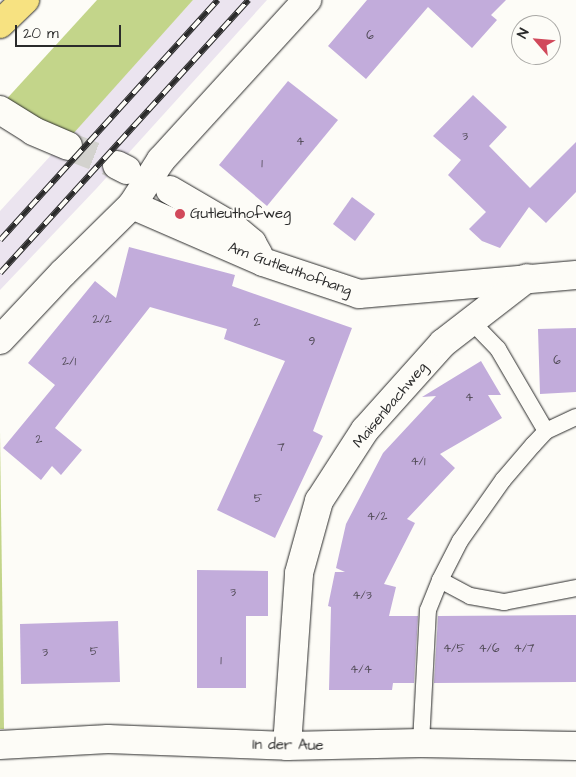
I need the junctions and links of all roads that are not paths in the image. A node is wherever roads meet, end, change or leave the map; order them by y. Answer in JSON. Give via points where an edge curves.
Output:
{"nodes":[{"id":1,"x":25,"y":0,"type":"edge"},
{"id":2,"x":307,"y":0,"type":"edge"},
{"id":3,"x":0,"y":24,"type":"edge"},
{"id":4,"x":0,"y":110,"type":"edge"},
{"id":5,"x":68,"y":146,"type":"tunnel mouth"},
{"id":6,"x":170,"y":190,"type":"dead end"},
{"id":7,"x":132,"y":205,"type":"junction"},
{"id":8,"x":263,"y":262,"type":"junction"},
{"id":9,"x":576,"y":275,"type":"edge"},
{"id":10,"x":527,"y":278,"type":"junction"},
{"id":11,"x":471,"y":321,"type":"junction"},
{"id":12,"x":0,"y":340,"type":"edge"},
{"id":13,"x":576,"y":417,"type":"edge"},
{"id":14,"x":546,"y":431,"type":"junction"},
{"id":15,"x":440,"y":580,"type":"junction"},
{"id":16,"x":576,"y":588,"type":"edge"},
{"id":17,"x":421,"y":743,"type":"junction"},
{"id":18,"x":0,"y":745,"type":"edge"},
{"id":19,"x":287,"y":746,"type":"junction"},
{"id":20,"x":576,"y":746,"type":"edge"}],
"edges":[{"from":1,"to":3,"type":"main road"},
{"from":2,"to":7,"type":"street","via":[[161,160]]},
{"from":4,"to":5,"type":"street","via":[[33,131]]},
{"from":6,"to":8,"type":"street","via":[[233,227],[252,243]]},
{"from":7,"to":8,"type":"street","name":"Am Gutleuthofhang"},
{"from":7,"to":12,"type":"street"},
{"from":8,"to":10,"type":"street","name":"Am Gutleuthofhang","via":[[359,294]]},
{"from":9,"to":10,"type":"street","name":"Am Gutleuthofhang"},
{"from":10,"to":11,"type":"street","name":"Maisenbachweg"},
{"from":11,"to":14,"type":"lane","via":[[498,349]]},
{"from":11,"to":19,"type":"street","name":"Maisenbachweg","via":[[443,343],[366,430],[319,501],[299,573]]},
{"from":13,"to":14,"type":"lane"},
{"from":14,"to":15,"type":"lane","via":[[503,480],[460,541]]},
{"from":15,"to":16,"type":"lane","via":[[470,596],[504,602]]},
{"from":15,"to":17,"type":"lane","via":[[428,610]]},
{"from":17,"to":19,"type":"street","name":"In der Aue"},
{"from":17,"to":20,"type":"street","name":"In der Aue"},
{"from":18,"to":19,"type":"street","name":"In der Aue","via":[[108,739]]}]}
